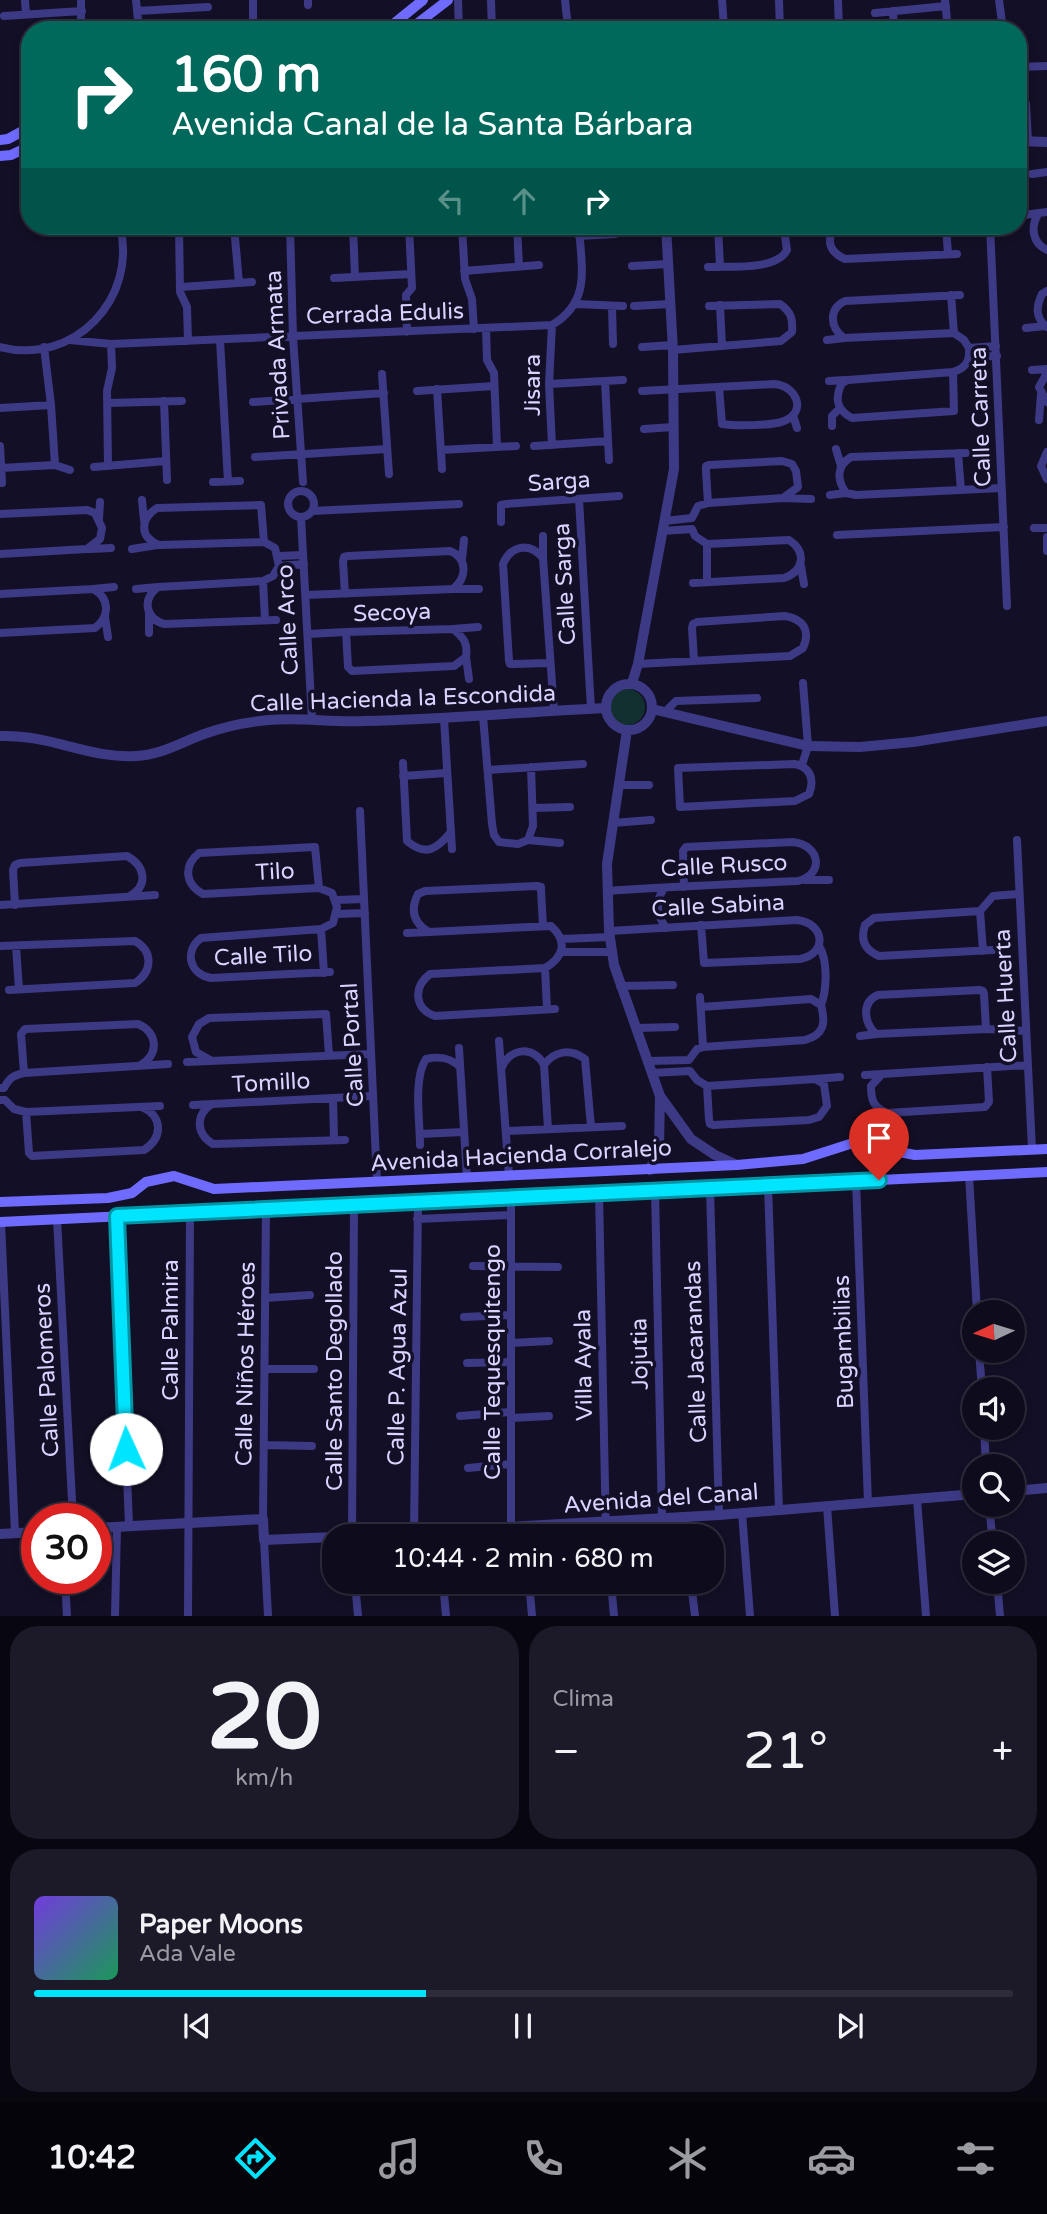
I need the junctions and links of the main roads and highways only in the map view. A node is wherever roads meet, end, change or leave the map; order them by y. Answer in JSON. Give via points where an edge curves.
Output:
{"nodes":[{"id":1,"x":423,"y":0,"type":"edge"},
{"id":2,"x":448,"y":0,"type":"edge"},
{"id":3,"x":397,"y":21,"type":"edge"},
{"id":4,"x":421,"y":21,"type":"edge"},
{"id":5,"x":21,"y":132,"type":"edge"},
{"id":6,"x":0,"y":140,"type":"edge"},
{"id":7,"x":21,"y":150,"type":"edge"},
{"id":8,"x":0,"y":156,"type":"edge"},
{"id":9,"x":1047,"y":1149,"type":"edge"},
{"id":10,"x":700,"y":1167,"type":"junction"},
{"id":11,"x":1047,"y":1172,"type":"edge"},
{"id":12,"x":706,"y":1188,"type":"junction"},
{"id":13,"x":0,"y":1202,"type":"edge"},
{"id":14,"x":1,"y":1222,"type":"edge"}],
"edges":[{"from":1,"to":3,"type":"main road"},
{"from":2,"to":4,"type":"main road"},
{"from":5,"to":6,"type":"main road"},
{"from":7,"to":8,"type":"main road"},
{"from":9,"to":10,"type":"main road","name":"Avenida Hacienda Corralejo","via":[[915,1155],[853,1143],[803,1159]]},
{"from":10,"to":12,"type":"main road"},
{"from":10,"to":13,"type":"main road","name":"Avenida Hacienda Corralejo","via":[[214,1189],[174,1176],[108,1198]]},
{"from":11,"to":12,"type":"main road"},
{"from":12,"to":14,"type":"main road"}]}
